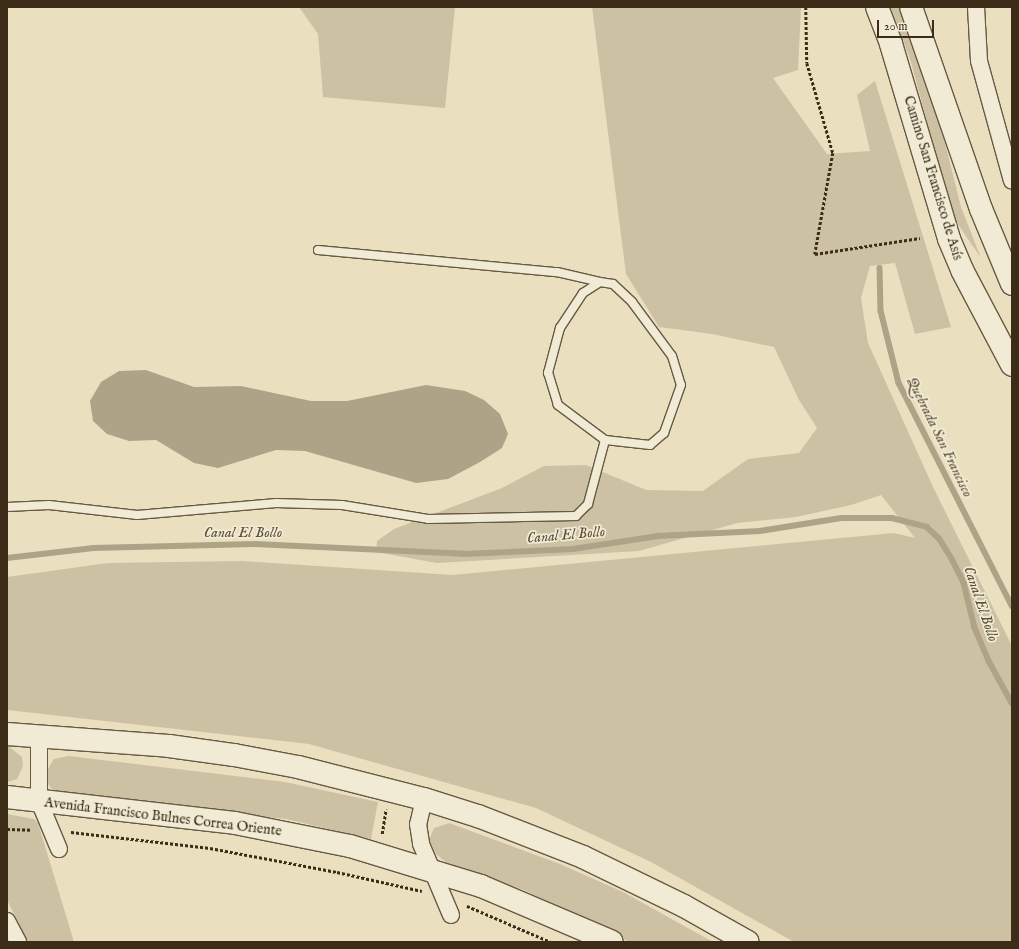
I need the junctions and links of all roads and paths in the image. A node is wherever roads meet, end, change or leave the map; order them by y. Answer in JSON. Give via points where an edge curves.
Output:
{"nodes":[{"id":1,"x":806,"y":7,"type":"edge"},
{"id":2,"x":877,"y":7,"type":"edge"},
{"id":3,"x":911,"y":7,"type":"edge"},
{"id":4,"x":976,"y":7,"type":"edge"},
{"id":5,"x":1012,"y":181,"type":"edge"},
{"id":6,"x":920,"y":238,"type":"dead end"},
{"id":7,"x":318,"y":250,"type":"dead end"},
{"id":8,"x":962,"y":270,"type":"junction"},
{"id":9,"x":600,"y":282,"type":"junction"},
{"id":10,"x":1012,"y":284,"type":"edge"},
{"id":11,"x":1012,"y":337,"type":"edge"},
{"id":12,"x":1012,"y":365,"type":"edge"},
{"id":13,"x":605,"y":440,"type":"junction"},
{"id":14,"x":7,"y":507,"type":"edge"},
{"id":15,"x":7,"y":734,"type":"edge"},
{"id":16,"x":39,"y":738,"type":"junction"},
{"id":17,"x":7,"y":797,"type":"edge"},
{"id":18,"x":424,"y":799,"type":"junction"},
{"id":19,"x":39,"y":801,"type":"junction"},
{"id":20,"x":7,"y":830,"type":"edge"},
{"id":21,"x":51,"y":831,"type":"junction"},
{"id":22,"x":59,"y":849,"type":"dead end"},
{"id":23,"x":432,"y":869,"type":"junction"},
{"id":24,"x":443,"y":896,"type":"junction"},
{"id":25,"x":451,"y":915,"type":"dead end"},
{"id":26,"x":7,"y":921,"type":"edge"},
{"id":27,"x":18,"y":942,"type":"edge"},
{"id":28,"x":551,"y":942,"type":"edge"},
{"id":29,"x":612,"y":942,"type":"edge"},
{"id":30,"x":748,"y":942,"type":"edge"}],
"edges":[{"from":1,"to":6,"type":"path","via":[[807,63],[833,153],[815,254]]},
{"from":2,"to":8,"type":"street","name":"Camino San Francisco de Asís","via":[[891,44],[949,239]]},
{"from":3,"to":10,"type":"street","via":[[981,209]]},
{"from":4,"to":5,"type":"street","via":[[979,61]]},
{"from":7,"to":9,"type":"lane","via":[[557,272]]},
{"from":8,"to":11,"type":"street"},
{"from":8,"to":12,"type":"street","name":"Camino San Francisco de Asís"},
{"from":9,"to":13,"type":"lane","via":[[582,293],[560,328],[548,373],[558,406]]},
{"from":9,"to":13,"type":"lane","via":[[613,284],[632,302],[672,356],[681,385],[664,433],[650,445]]},
{"from":13,"to":14,"type":"lane","via":[[588,504],[576,516],[428,519],[334,504],[276,504],[137,515],[49,505]]},
{"from":15,"to":16,"type":"street"},
{"from":16,"to":18,"type":"street","via":[[169,746],[234,755],[305,768]]},
{"from":16,"to":19,"type":"street"},
{"from":17,"to":19,"type":"street","name":"Avenida Francisco Bulnes Correa Oriente"},
{"from":18,"to":23,"type":"street","via":[[418,824],[421,844]]},
{"from":18,"to":30,"type":"street","via":[[478,816],[583,857],[684,906]]},
{"from":19,"to":21,"type":"street"},
{"from":19,"to":23,"type":"street","name":"Avenida Francisco Bulnes Correa Oriente","via":[[178,816],[278,831],[350,846]]},
{"from":20,"to":21,"type":"path"},
{"from":21,"to":22,"type":"street"},
{"from":21,"to":24,"type":"path","via":[[210,848],[337,872]]},
{"from":23,"to":24,"type":"street"},
{"from":23,"to":29,"type":"street","name":"Avenida Francisco Bulnes Correa Oriente","via":[[530,905]]},
{"from":24,"to":25,"type":"street"},
{"from":24,"to":28,"type":"path"},
{"from":26,"to":27,"type":"street"}]}
